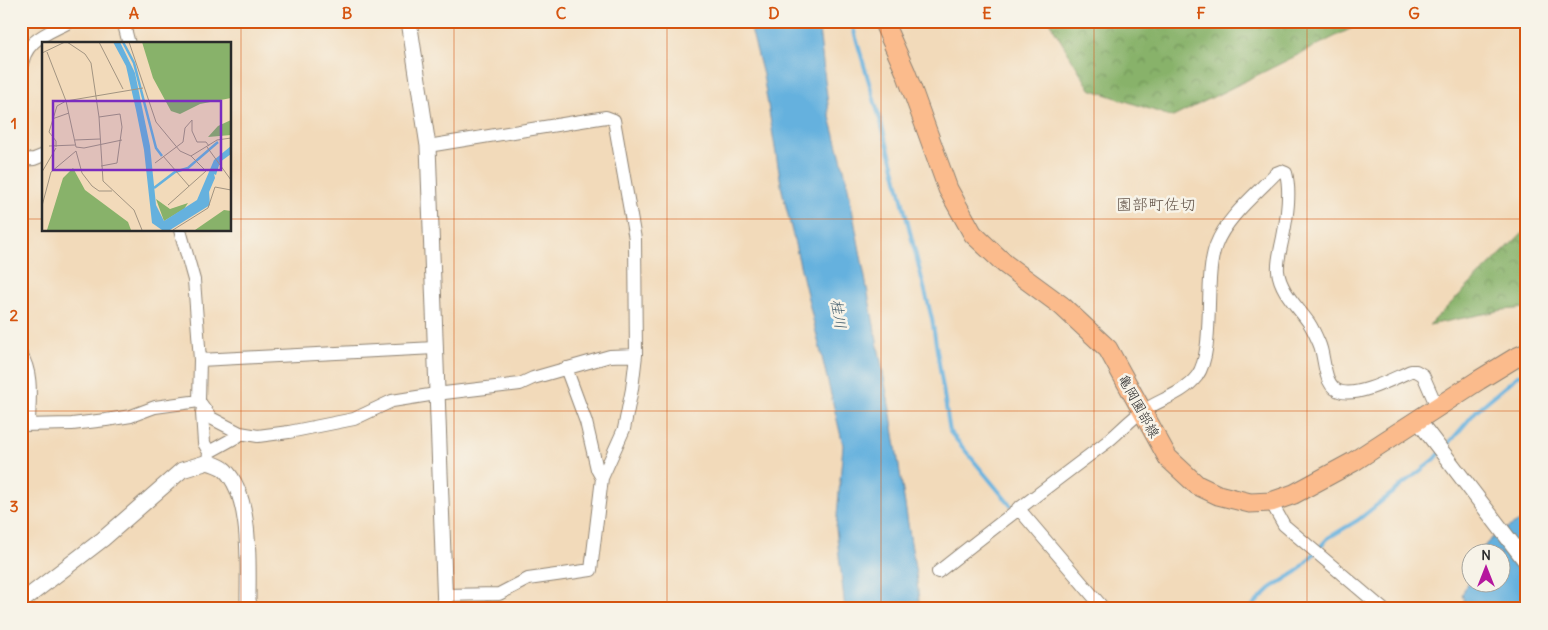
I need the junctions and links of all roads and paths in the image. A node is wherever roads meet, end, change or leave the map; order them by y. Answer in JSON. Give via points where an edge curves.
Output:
{"nodes":[{"id":1,"x":71,"y":21,"type":"edge"},
{"id":2,"x":123,"y":21,"type":"edge"},
{"id":3,"x":409,"y":21,"type":"edge"},
{"id":4,"x":883,"y":21,"type":"edge"},
{"id":5,"x":128,"y":42,"type":"edge"},
{"id":6,"x":21,"y":70,"type":"edge"},
{"id":7,"x":21,"y":89,"type":"edge"},
{"id":8,"x":21,"y":118,"type":"edge"},
{"id":9,"x":428,"y":146,"type":"junction"},
{"id":10,"x":42,"y":155,"type":"edge"},
{"id":11,"x":21,"y":160,"type":"edge"},
{"id":12,"x":180,"y":231,"type":"edge"},
{"id":13,"x":435,"y":348,"type":"junction"},
{"id":14,"x":1527,"y":353,"type":"edge"},
{"id":15,"x":21,"y":355,"type":"edge"},
{"id":16,"x":636,"y":355,"type":"junction"},
{"id":17,"x":200,"y":360,"type":"junction"},
{"id":18,"x":566,"y":368,"type":"junction"},
{"id":19,"x":436,"y":394,"type":"junction"},
{"id":20,"x":201,"y":405,"type":"junction"},
{"id":21,"x":1437,"y":407,"type":"junction"},
{"id":22,"x":1143,"y":411,"type":"junction"},
{"id":23,"x":1417,"y":419,"type":"junction"},
{"id":24,"x":23,"y":426,"type":"edge"},
{"id":25,"x":240,"y":433,"type":"junction"},
{"id":26,"x":208,"y":457,"type":"junction"},
{"id":27,"x":602,"y":478,"type":"junction"},
{"id":28,"x":1271,"y":502,"type":"junction"},
{"id":29,"x":1018,"y":508,"type":"junction"},
{"id":30,"x":1527,"y":563,"type":"edge"},
{"id":31,"x":938,"y":572,"type":"dead end"},
{"id":32,"x":21,"y":602,"type":"edge"},
{"id":33,"x":445,"y":602,"type":"edge"},
{"id":34,"x":250,"y":609,"type":"edge"},
{"id":35,"x":1104,"y":609,"type":"edge"},
{"id":36,"x":1383,"y":609,"type":"edge"}],
"edges":[{"from":1,"to":6,"type":"street","via":[[33,41],[22,58]]},
{"from":2,"to":5,"type":"street"},
{"from":3,"to":9,"type":"street"},
{"from":4,"to":22,"type":"main road","name":"亀岡園部線","via":[[906,73],[948,189],[973,234],[1005,264],[1062,306],[1108,349]]},
{"from":7,"to":8,"type":"street"},
{"from":9,"to":13,"type":"street"},
{"from":9,"to":16,"type":"street","via":[[606,117],[614,120],[635,239]]},
{"from":10,"to":11,"type":"street"},
{"from":12,"to":17,"type":"street","via":[[194,280]]},
{"from":13,"to":17,"type":"street"},
{"from":13,"to":19,"type":"street"},
{"from":14,"to":21,"type":"main road","name":"亀岡園部線"},
{"from":15,"to":24,"type":"street","via":[[26,363],[30,387]]},
{"from":16,"to":18,"type":"street","via":[[610,356]]},
{"from":16,"to":27,"type":"street","via":[[624,429]]},
{"from":17,"to":20,"type":"street"},
{"from":18,"to":19,"type":"street","via":[[520,384]]},
{"from":18,"to":27,"type":"street"},
{"from":19,"to":25,"type":"street","via":[[392,402],[354,419],[258,436]]},
{"from":19,"to":33,"type":"street"},
{"from":20,"to":24,"type":"street","via":[[155,407],[131,416],[106,420]]},
{"from":20,"to":25,"type":"street","via":[[211,418]]},
{"from":20,"to":26,"type":"street"},
{"from":21,"to":22,"type":"street","via":[[1423,375],[1416,371],[1355,392],[1342,392],[1334,388],[1328,379],[1321,346],[1285,290],[1278,272],[1288,183],[1286,173],[1281,171],[1226,225],[1216,246],[1212,261],[1206,348],[1197,376],[1175,395]]},
{"from":21,"to":23,"type":"main road","name":"亀岡園部線"},
{"from":22,"to":28,"type":"main road","name":"亀岡園部線","via":[[1168,458],[1197,485],[1218,495],[1250,503]]},
{"from":22,"to":29,"type":"street"},
{"from":23,"to":28,"type":"main road","name":"亀岡園部線","via":[[1353,462],[1294,494]]},
{"from":23,"to":30,"type":"street"},
{"from":25,"to":26,"type":"street"},
{"from":26,"to":32,"type":"street","via":[[182,470],[103,539]]},
{"from":26,"to":34,"type":"street","via":[[224,470],[238,490],[246,521]]},
{"from":27,"to":33,"type":"street","via":[[591,570],[528,579],[499,594]]},
{"from":28,"to":36,"type":"street","via":[[1284,525]]},
{"from":29,"to":31,"type":"street"},
{"from":29,"to":35,"type":"street"}]}
